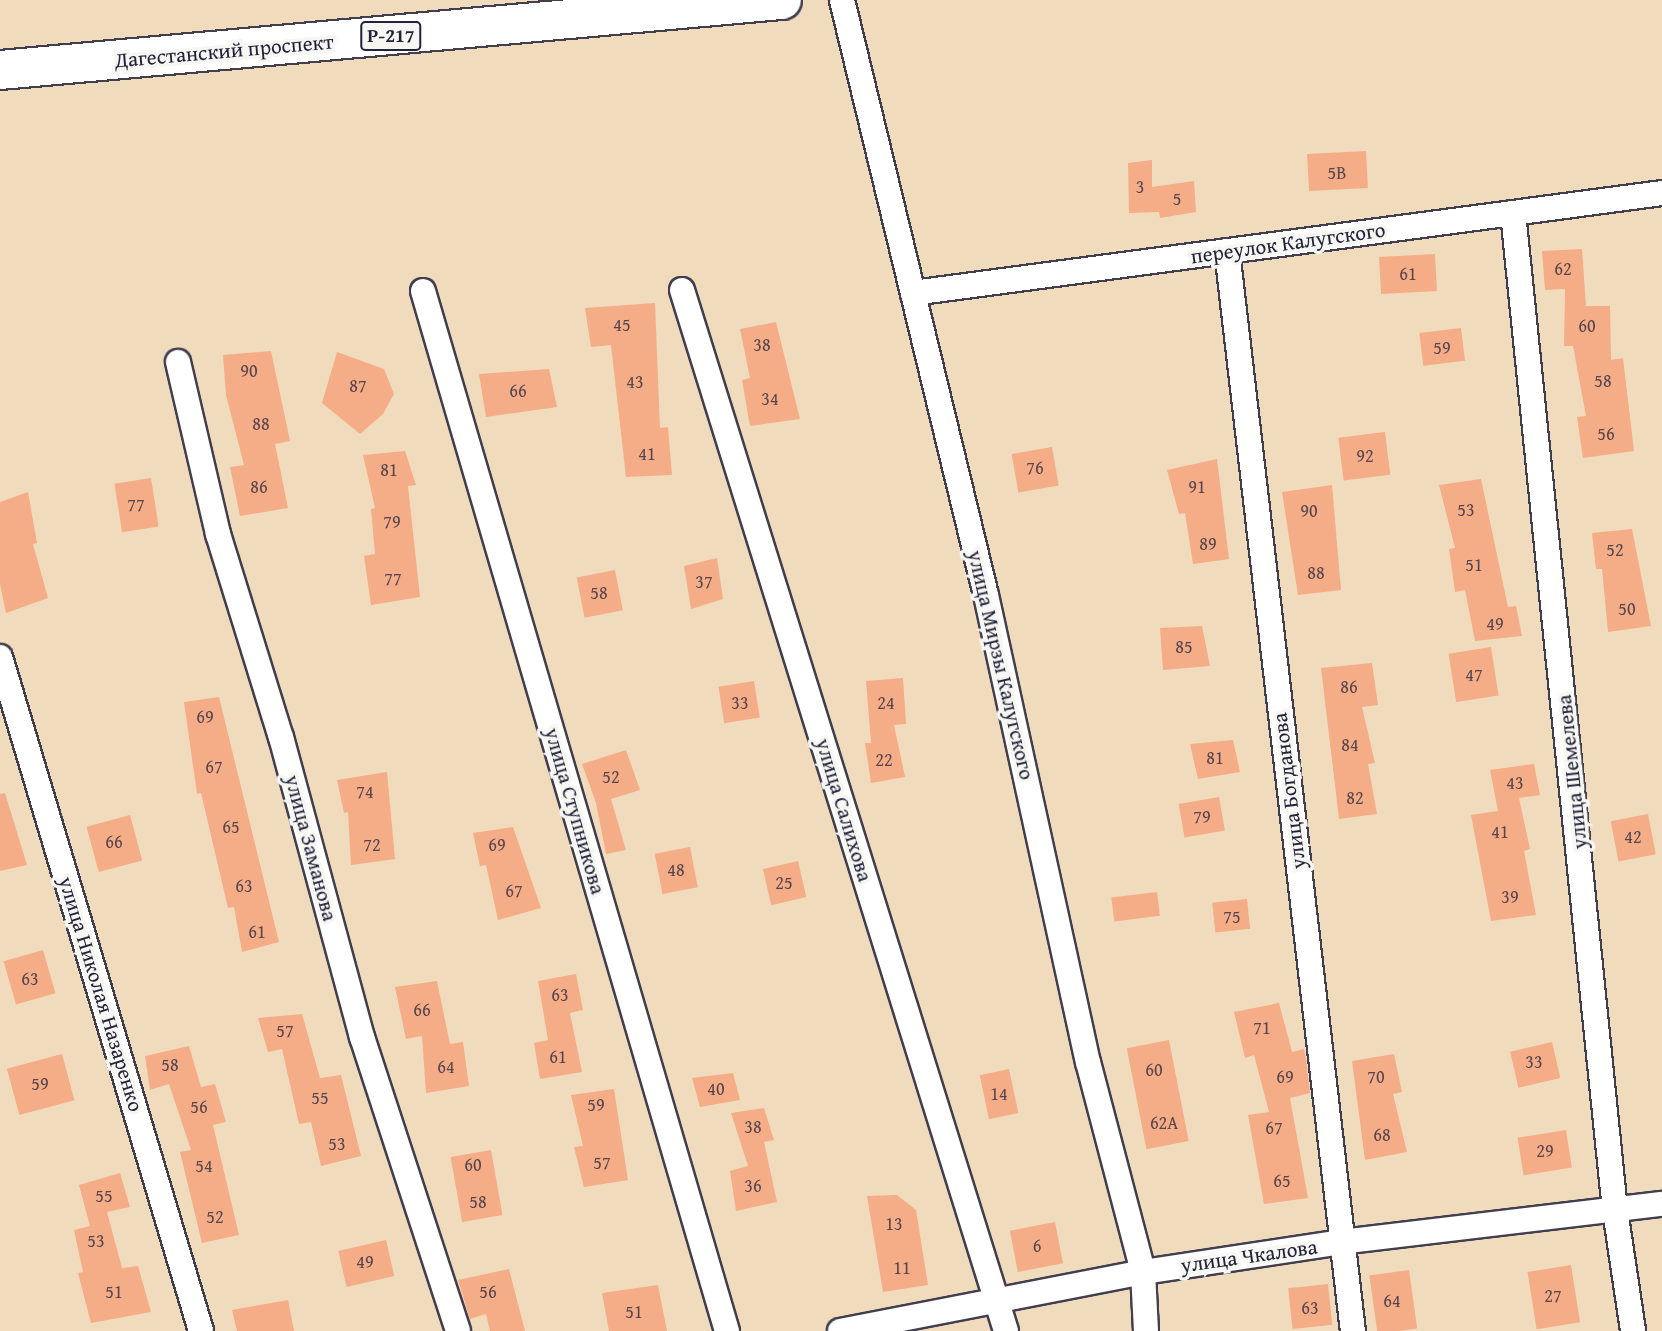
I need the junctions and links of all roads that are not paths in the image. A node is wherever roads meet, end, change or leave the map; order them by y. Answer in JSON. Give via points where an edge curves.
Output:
{"nodes":[{"id":1,"x":782,"y":0,"type":"edge"},
{"id":2,"x":842,"y":0,"type":"edge"},
{"id":3,"x":0,"y":71,"type":"edge"},
{"id":4,"x":1662,"y":193,"type":"edge"},
{"id":5,"x":1513,"y":213,"type":"junction"},
{"id":6,"x":1227,"y":251,"type":"junction"},
{"id":7,"x":682,"y":290,"type":"dead end"},
{"id":8,"x":423,"y":291,"type":"dead end"},
{"id":9,"x":913,"y":293,"type":"junction"},
{"id":10,"x":178,"y":362,"type":"dead end"},
{"id":11,"x":0,"y":657,"type":"edge"},
{"id":12,"x":1662,"y":1204,"type":"edge"},
{"id":13,"x":1615,"y":1210,"type":"junction"},
{"id":14,"x":1341,"y":1242,"type":"junction"},
{"id":15,"x":1143,"y":1272,"type":"junction"},
{"id":16,"x":997,"y":1300,"type":"junction"},
{"id":17,"x":201,"y":1331,"type":"edge"},
{"id":18,"x":458,"y":1331,"type":"edge"},
{"id":19,"x":727,"y":1331,"type":"edge"},
{"id":20,"x":840,"y":1331,"type":"edge"},
{"id":21,"x":1006,"y":1331,"type":"edge"},
{"id":22,"x":1146,"y":1331,"type":"edge"},
{"id":23,"x":1353,"y":1331,"type":"edge"},
{"id":24,"x":1633,"y":1331,"type":"edge"}],
"edges":[{"from":1,"to":3,"type":"highway","name":"Дагестанский проспект","number":"Р-217"},
{"from":2,"to":9,"type":"street","name":"улица Мирзы Калугского"},
{"from":4,"to":5,"type":"street","name":"переулок Калугского"},
{"from":5,"to":6,"type":"street","name":"переулок Калугского"},
{"from":5,"to":13,"type":"street","name":"улица Шемелева"},
{"from":6,"to":9,"type":"street","name":"переулок Калугского"},
{"from":6,"to":14,"type":"street","name":"улица Богданова"},
{"from":7,"to":16,"type":"street","name":"улица Салихова"},
{"from":8,"to":19,"type":"street","name":"улица Ступникова"},
{"from":9,"to":15,"type":"street","name":"улица Мирзы Калугского","via":[[986,595],[1088,1062]]},
{"from":10,"to":18,"type":"street","name":"улица Заманова","via":[[218,534],[281,737],[362,1037]]},
{"from":11,"to":17,"type":"street","name":"улица Николая Назаренко"},
{"from":12,"to":13,"type":"street","name":"улица Чкалова"},
{"from":13,"to":14,"type":"street","name":"улица Чкалова"},
{"from":13,"to":24,"type":"street","name":"улица Шемелева"},
{"from":14,"to":15,"type":"street","name":"улица Чкалова"},
{"from":14,"to":23,"type":"street","name":"улица Богданова"},
{"from":15,"to":16,"type":"street","name":"улица Чкалова"},
{"from":15,"to":22,"type":"street","name":"улица Мирзы Калугского"},
{"from":16,"to":20,"type":"street","name":"улица Чкалова"},
{"from":16,"to":21,"type":"street","name":"улица Салихова"}]}
